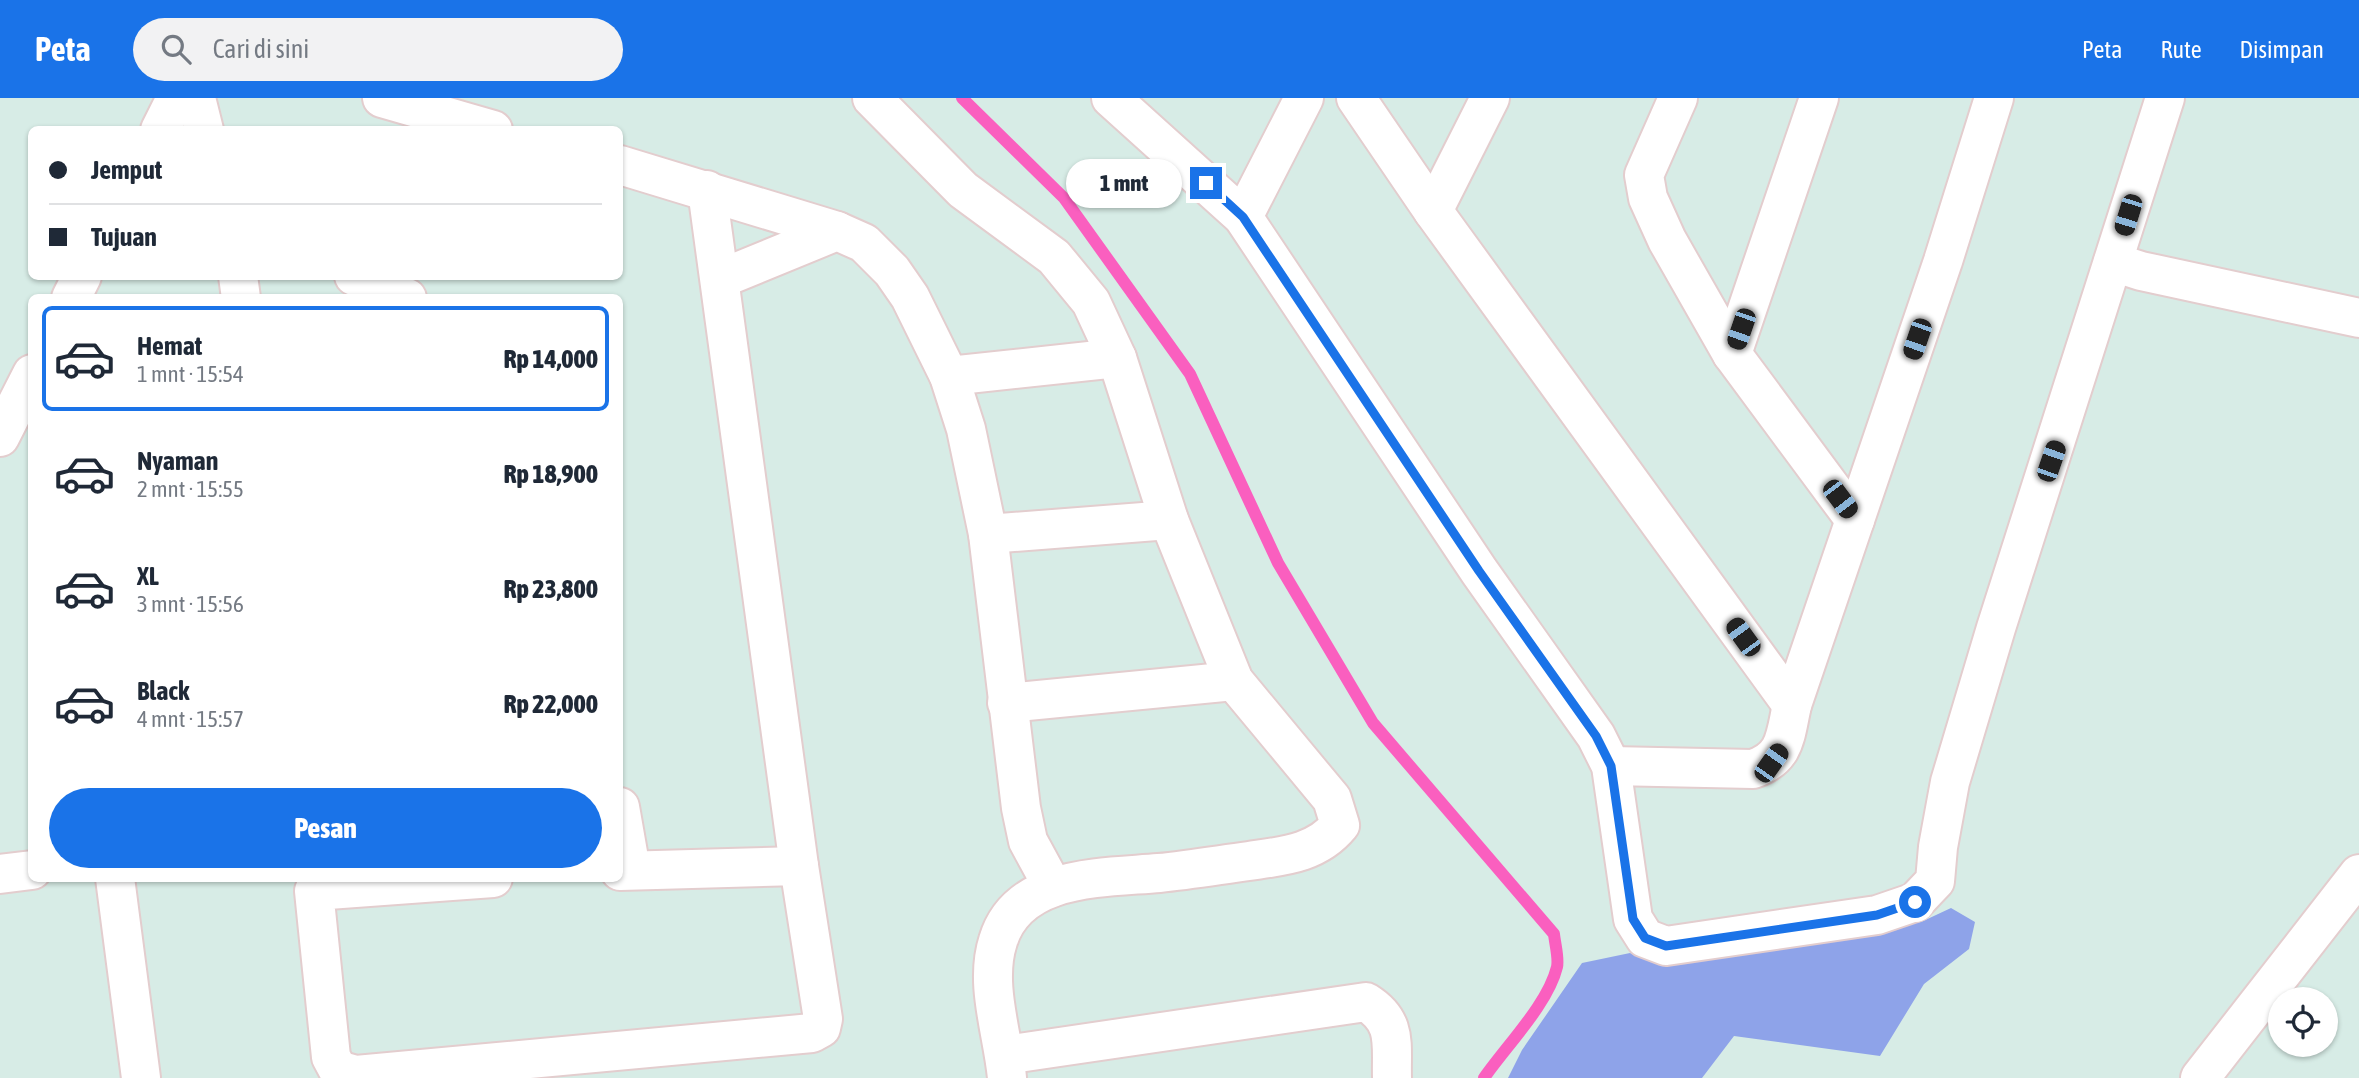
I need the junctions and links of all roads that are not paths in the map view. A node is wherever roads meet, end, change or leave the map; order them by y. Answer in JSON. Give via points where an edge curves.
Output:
{"nodes":[{"id":1,"x":176,"y":98,"type":"edge"},
{"id":2,"x":196,"y":98,"type":"edge"},
{"id":3,"x":383,"y":98,"type":"edge"},
{"id":4,"x":872,"y":98,"type":"edge"},
{"id":5,"x":1111,"y":98,"type":"edge"},
{"id":6,"x":1304,"y":98,"type":"edge"},
{"id":7,"x":1356,"y":98,"type":"edge"},
{"id":8,"x":1490,"y":98,"type":"edge"},
{"id":9,"x":1678,"y":98,"type":"edge"},
{"id":10,"x":1819,"y":98,"type":"edge"},
{"id":11,"x":1993,"y":98,"type":"edge"},
{"id":12,"x":2165,"y":98,"type":"edge"},
{"id":13,"x":162,"y":126,"type":"edge"},
{"id":14,"x":203,"y":126,"type":"edge"},
{"id":15,"x":479,"y":126,"type":"edge"},
{"id":16,"x":623,"y":167,"type":"edge"},
{"id":17,"x":707,"y":190,"type":"junction"},
{"id":18,"x":1433,"y":211,"type":"junction"},
{"id":19,"x":1243,"y":217,"type":"junction"},
{"id":20,"x":837,"y":231,"type":"junction"},
{"id":21,"x":2113,"y":261,"type":"junction"},
{"id":22,"x":720,"y":279,"type":"junction"},
{"id":23,"x":364,"y":280,"type":"edge"},
{"id":24,"x":397,"y":294,"type":"edge"},
{"id":25,"x":2359,"y":318,"type":"edge"},
{"id":26,"x":1732,"y":354,"type":"junction"},
{"id":27,"x":1117,"y":358,"type":"junction"},
{"id":28,"x":949,"y":376,"type":"junction"},
{"id":29,"x":28,"y":382,"type":"edge"},
{"id":30,"x":0,"y":437,"type":"edge"},
{"id":31,"x":1169,"y":520,"type":"junction"},
{"id":32,"x":1855,"y":520,"type":"junction"},
{"id":33,"x":988,"y":534,"type":"junction"},
{"id":34,"x":1234,"y":681,"type":"junction"},
{"id":35,"x":1007,"y":703,"type":"junction"},
{"id":36,"x":1792,"y":705,"type":"junction"},
{"id":37,"x":1611,"y":766,"type":"junction"},
{"id":38,"x":623,"y":845,"type":"edge"},
{"id":39,"x":799,"y":866,"type":"junction"},
{"id":40,"x":28,"y":870,"type":"edge"},
{"id":41,"x":625,"y":871,"type":"edge"},
{"id":42,"x":0,"y":874,"type":"edge"},
{"id":43,"x":2359,"y":874,"type":"edge"},
{"id":44,"x":116,"y":882,"type":"edge"},
{"id":45,"x":390,"y":882,"type":"edge"},
{"id":46,"x":313,"y":885,"type":"edge"},
{"id":47,"x":1053,"y":887,"type":"junction"},
{"id":48,"x":1006,"y":1066,"type":"edge"},
{"id":49,"x":141,"y":1078,"type":"edge"},
{"id":50,"x":1392,"y":1078,"type":"edge"},
{"id":51,"x":2200,"y":1078,"type":"edge"}],
"edges":[{"from":1,"to":13,"type":"street"},
{"from":2,"to":14,"type":"street"},
{"from":3,"to":15,"type":"street"},
{"from":4,"to":27,"type":"street","via":[[963,190],[1054,257],[1091,302]]},
{"from":5,"to":19,"type":"street"},
{"from":6,"to":19,"type":"street"},
{"from":7,"to":18,"type":"street"},
{"from":8,"to":18,"type":"street"},
{"from":9,"to":26,"type":"street","via":[[1644,175],[1648,198]]},
{"from":10,"to":26,"type":"street"},
{"from":11,"to":32,"type":"street"},
{"from":12,"to":21,"type":"street"},
{"from":16,"to":17,"type":"street"},
{"from":17,"to":20,"type":"street"},
{"from":17,"to":22,"type":"street"},
{"from":18,"to":36,"type":"street"},
{"from":19,"to":37,"type":"street","via":[[1479,571],[1596,736]]},
{"from":20,"to":22,"type":"street"},
{"from":20,"to":28,"type":"street","via":[[864,243],[892,271]]},
{"from":21,"to":25,"type":"street"},
{"from":21,"to":37,"type":"street","via":[[1950,782],[1935,881],[1915,902],[1877,915],[1666,946],[1645,938],[1630,908]]},
{"from":22,"to":39,"type":"street"},
{"from":23,"to":24,"type":"street"},
{"from":26,"to":32,"type":"street"},
{"from":27,"to":28,"type":"street"},
{"from":27,"to":31,"type":"street"},
{"from":28,"to":33,"type":"street","via":[[966,429]]},
{"from":29,"to":30,"type":"street"},
{"from":31,"to":33,"type":"street"},
{"from":31,"to":34,"type":"street"},
{"from":32,"to":36,"type":"street"},
{"from":33,"to":35,"type":"street"},
{"from":34,"to":35,"type":"street"},
{"from":34,"to":47,"type":"street","via":[[1332,799],[1340,825],[1329,838],[1300,854],[1086,878]]},
{"from":35,"to":47,"type":"street","via":[[1028,841]]},
{"from":36,"to":37,"type":"street","via":[[1783,746],[1771,763],[1739,770]]},
{"from":38,"to":41,"type":"street"},
{"from":39,"to":41,"type":"street"},
{"from":39,"to":46,"type":"street","via":[[823,1019],[821,1028],[812,1033],[356,1075],[338,1070],[331,1057]]},
{"from":40,"to":42,"type":"street"},
{"from":43,"to":51,"type":"street"},
{"from":44,"to":49,"type":"street"},
{"from":45,"to":46,"type":"street"},
{"from":47,"to":48,"type":"street","via":[[1018,906],[998,940],[993,982]]},
{"from":48,"to":50,"type":"street","via":[[1366,1002],[1390,1025]]}]}
